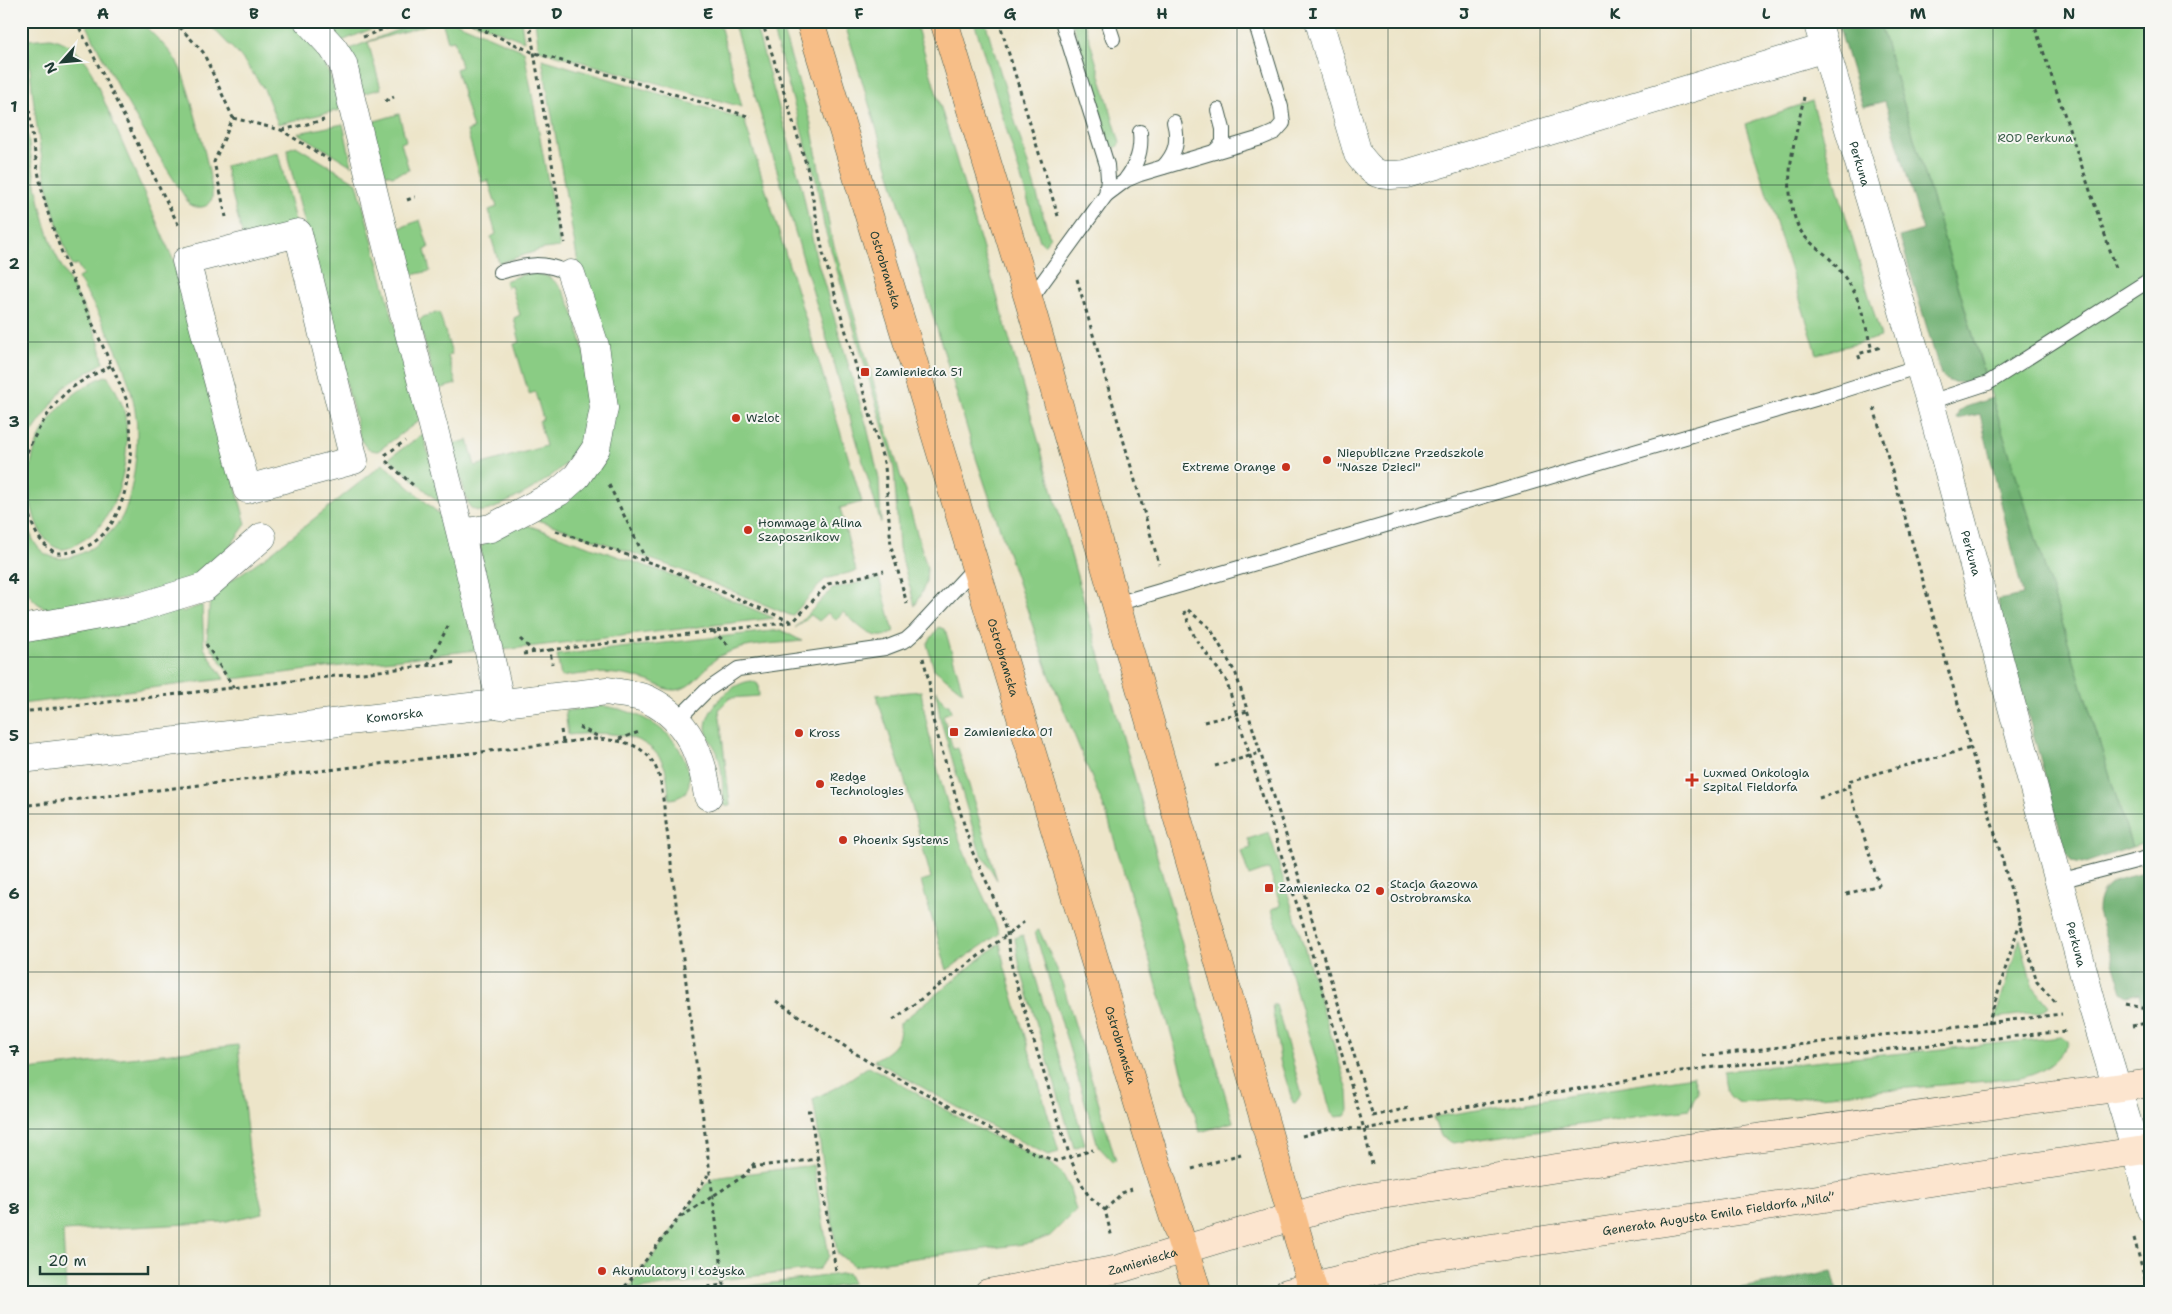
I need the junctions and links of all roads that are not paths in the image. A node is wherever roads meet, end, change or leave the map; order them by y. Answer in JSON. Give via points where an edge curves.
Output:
{"nodes":[{"id":1,"x":308,"y":21,"type":"edge"},
{"id":2,"x":810,"y":21,"type":"edge"},
{"id":3,"x":944,"y":21,"type":"edge"},
{"id":4,"x":1062,"y":21,"type":"edge"},
{"id":5,"x":1107,"y":21,"type":"edge"},
{"id":6,"x":1256,"y":21,"type":"edge"},
{"id":7,"x":1319,"y":21,"type":"edge"},
{"id":8,"x":1817,"y":21,"type":"edge"},
{"id":9,"x":1113,"y":39,"type":"dead end"},
{"id":10,"x":1825,"y":48,"type":"junction"},
{"id":11,"x":1218,"y":110,"type":"dead end"},
{"id":12,"x":1174,"y":122,"type":"dead end"},
{"id":13,"x":1140,"y":132,"type":"dead end"},
{"id":14,"x":1214,"y":152,"type":"junction"},
{"id":15,"x":1162,"y":167,"type":"junction"},
{"id":16,"x":1126,"y":180,"type":"junction"},
{"id":17,"x":1106,"y":195,"type":"junction"},
{"id":18,"x":197,"y":258,"type":"joint"},
{"id":19,"x":500,"y":272,"type":"dead end"},
{"id":20,"x":571,"y":274,"type":"joint"},
{"id":21,"x":2151,"y":279,"type":"edge"},
{"id":22,"x":1029,"y":301,"type":"junction"},
{"id":23,"x":1920,"y":366,"type":"junction"},
{"id":24,"x":1930,"y":402,"type":"junction"},
{"id":25,"x":462,"y":533,"type":"junction"},
{"id":26,"x":262,"y":537,"type":"dead end"},
{"id":27,"x":976,"y":566,"type":"junction"},
{"id":28,"x":1116,"y":604,"type":"junction"},
{"id":29,"x":21,"y":629,"type":"edge"},
{"id":30,"x":501,"y":705,"type":"junction"},
{"id":31,"x":678,"y":719,"type":"junction"},
{"id":32,"x":21,"y":759,"type":"edge"},
{"id":33,"x":708,"y":796,"type":"dead end"},
{"id":34,"x":2151,"y":857,"type":"edge"},
{"id":35,"x":2059,"y":881,"type":"junction"},
{"id":36,"x":2151,"y":1083,"type":"edge"},
{"id":37,"x":2118,"y":1087,"type":"junction"},
{"id":38,"x":2151,"y":1126,"type":"edge"},
{"id":39,"x":2144,"y":1150,"type":"edge"},
{"id":40,"x":2151,"y":1210,"type":"edge"},
{"id":41,"x":1293,"y":1217,"type":"junction"},
{"id":42,"x":1184,"y":1250,"type":"junction"},
{"id":43,"x":1304,"y":1291,"type":"edge"},
{"id":44,"x":988,"y":1293,"type":"edge"},
{"id":45,"x":1198,"y":1293,"type":"edge"}],
"edges":[{"from":1,"to":25,"type":"street","via":[[343,64]]},
{"from":2,"to":27,"type":"main road","name":"Ostrobramska"},
{"from":3,"to":22,"type":"main road"},
{"from":4,"to":17,"type":"lane","via":[[1107,165]]},
{"from":5,"to":9,"type":"lane"},
{"from":6,"to":14,"type":"lane","via":[[1284,123],[1275,132]]},
{"from":7,"to":10,"type":"street","via":[[1358,154],[1371,171],[1388,175],[1406,174]]},
{"from":8,"to":10,"type":"street","name":"Perkuna"},
{"from":10,"to":23,"type":"street","name":"Perkuna"},
{"from":11,"to":14,"type":"lane","via":[[1223,143]]},
{"from":12,"to":15,"type":"lane","via":[[1176,146],[1172,157]]},
{"from":13,"to":16,"type":"lane","via":[[1142,147]]},
{"from":14,"to":15,"type":"lane"},
{"from":15,"to":16,"type":"lane"},
{"from":16,"to":17,"type":"lane"},
{"from":17,"to":22,"type":"lane"},
{"from":18,"to":18,"type":"street","via":[[186,261],[247,489],[354,460],[298,233]]},
{"from":19,"to":20,"type":"lane","via":[[526,264],[553,266]]},
{"from":20,"to":25,"type":"street","via":[[595,346],[604,408],[596,448],[577,476],[560,492],[491,528]]},
{"from":21,"to":24,"type":"lane","via":[[1988,384]]},
{"from":22,"to":28,"type":"main road"},
{"from":23,"to":24,"type":"street","name":"Perkuna"},
{"from":23,"to":28,"type":"lane"},
{"from":24,"to":35,"type":"street","name":"Perkuna"},
{"from":25,"to":30,"type":"street"},
{"from":26,"to":29,"type":"street","via":[[205,587],[133,609]]},
{"from":27,"to":31,"type":"lane","via":[[906,640],[885,648],[738,669],[706,692]]},
{"from":27,"to":42,"type":"main road","name":"Ostrobramska"},
{"from":28,"to":41,"type":"main road"},
{"from":30,"to":31,"type":"street","name":"Komorska","via":[[607,691],[648,700]]},
{"from":30,"to":32,"type":"street","name":"Komorska"},
{"from":31,"to":33,"type":"street","name":"Komorska","via":[[695,745]]},
{"from":34,"to":35,"type":"lane"},
{"from":35,"to":37,"type":"street","name":"Perkuna"},
{"from":36,"to":37,"type":"street"},
{"from":37,"to":38,"type":"street","name":"Perkuna"},
{"from":37,"to":39,"type":"street","name":"Perkuna"},
{"from":37,"to":41,"type":"street","via":[[1381,1195],[1342,1202]]},
{"from":39,"to":40,"type":"street","name":"Perkuna"},
{"from":39,"to":43,"type":"street","name":"Generała Augusta Emila Fieldorfa „Nila”","via":[[1418,1259]]},
{"from":41,"to":42,"type":"street","name":"Zamieniecka"},
{"from":41,"to":43,"type":"main road"},
{"from":42,"to":44,"type":"street","name":"Zamieniecka","via":[[1119,1269]]},
{"from":42,"to":45,"type":"main road","name":"Ostrobramska"}]}
